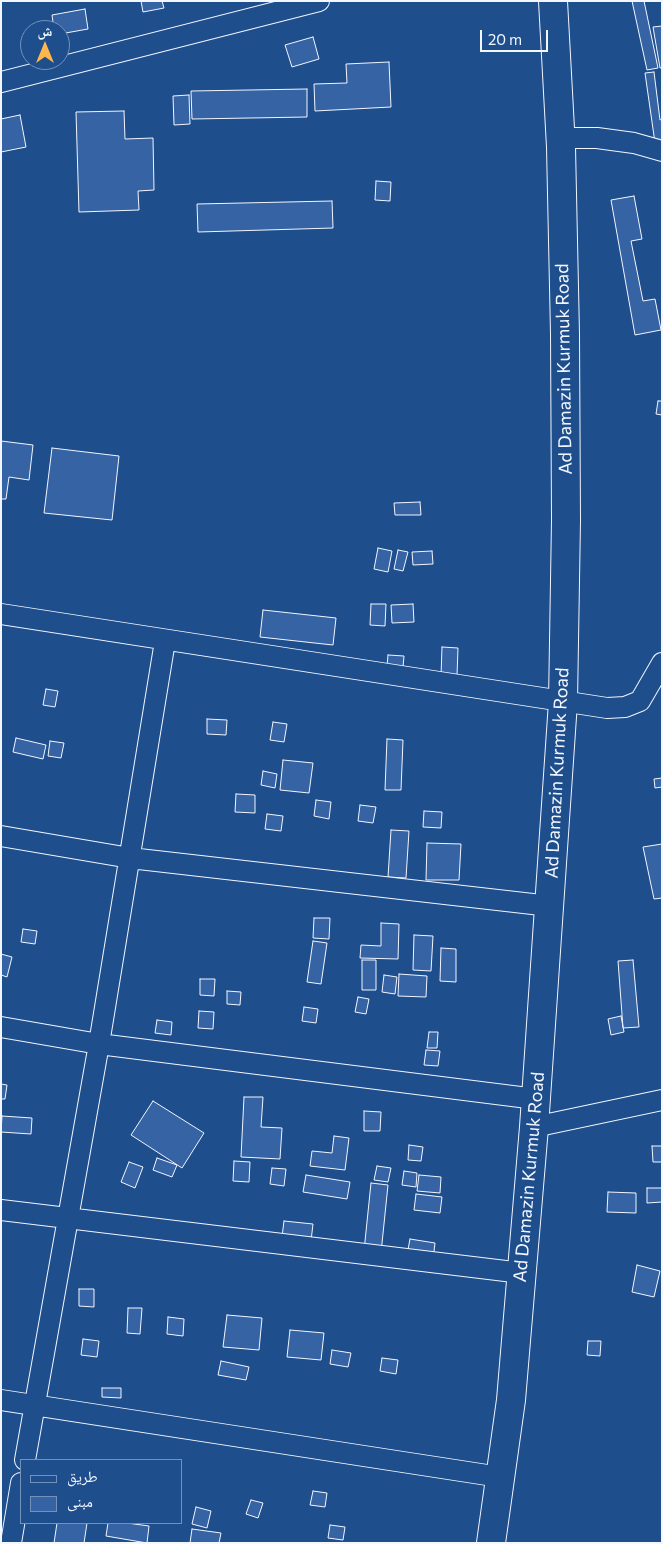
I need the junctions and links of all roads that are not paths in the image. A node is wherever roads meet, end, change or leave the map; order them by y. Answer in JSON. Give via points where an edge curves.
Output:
{"nodes":[{"id":1,"x":319,"y":1,"type":"edge"},
{"id":2,"x":554,"y":1,"type":"edge"},
{"id":3,"x":1,"y":82,"type":"edge"},
{"id":4,"x":561,"y":138,"type":"junction"},
{"id":5,"x":662,"y":151,"type":"edge"},
{"id":6,"x":1,"y":614,"type":"edge"},
{"id":7,"x":166,"y":641,"type":"junction"},
{"id":8,"x":662,"y":663,"type":"edge"},
{"id":9,"x":662,"y":697,"type":"edge"},
{"id":10,"x":640,"y":701,"type":"junction"},
{"id":11,"x":563,"y":702,"type":"junction"},
{"id":12,"x":1,"y":836,"type":"edge"},
{"id":13,"x":130,"y":858,"type":"junction"},
{"id":14,"x":550,"y":906,"type":"junction"},
{"id":15,"x":1,"y":1027,"type":"edge"},
{"id":16,"x":99,"y":1044,"type":"junction"},
{"id":17,"x":536,"y":1099,"type":"junction"},
{"id":18,"x":662,"y":1100,"type":"edge"},
{"id":19,"x":534,"y":1127,"type":"junction"},
{"id":20,"x":1,"y":1210,"type":"edge"},
{"id":21,"x":68,"y":1218,"type":"junction"},
{"id":22,"x":522,"y":1273,"type":"junction"},
{"id":23,"x":1,"y":1400,"type":"edge"},
{"id":24,"x":35,"y":1405,"type":"junction"},
{"id":25,"x":25,"y":1459,"type":"edge"},
{"id":26,"x":500,"y":1477,"type":"junction"},
{"id":27,"x":20,"y":1488,"type":"edge"},
{"id":28,"x":10,"y":1543,"type":"edge"},
{"id":29,"x":491,"y":1543,"type":"edge"}],
"edges":[{"from":1,"to":3,"type":"street"},
{"from":2,"to":4,"type":"highway","name":"Ad Damazin Kurmuk Road"},
{"from":4,"to":5,"type":"street","via":[[597,138]]},
{"from":4,"to":11,"type":"highway","name":"Ad Damazin Kurmuk Road","via":[[566,520]]},
{"from":6,"to":7,"type":"street"},
{"from":7,"to":11,"type":"street"},
{"from":7,"to":13,"type":"street"},
{"from":8,"to":10,"type":"street"},
{"from":9,"to":10,"type":"street"},
{"from":10,"to":11,"type":"street","via":[[625,707],[606,708]]},
{"from":11,"to":14,"type":"highway","name":"Ad Damazin Kurmuk Road"},
{"from":12,"to":13,"type":"street"},
{"from":13,"to":14,"type":"street"},
{"from":13,"to":16,"type":"street"},
{"from":14,"to":17,"type":"highway","name":"Ad Damazin Kurmuk Road"},
{"from":15,"to":16,"type":"street"},
{"from":16,"to":17,"type":"street"},
{"from":16,"to":21,"type":"street"},
{"from":17,"to":19,"type":"highway","name":"Ad Damazin Kurmuk Road"},
{"from":18,"to":19,"type":"street"},
{"from":19,"to":22,"type":"highway","name":"Ad Damazin Kurmuk Road"},
{"from":20,"to":21,"type":"street"},
{"from":21,"to":22,"type":"street"},
{"from":21,"to":24,"type":"street"},
{"from":22,"to":26,"type":"highway","name":"Ad Damazin Kurmuk Road","via":[[511,1400]]},
{"from":23,"to":24,"type":"street"},
{"from":24,"to":25,"type":"street"},
{"from":24,"to":26,"type":"street"},
{"from":26,"to":29,"type":"highway","name":"Ad Damazin Kurmuk Road"},
{"from":27,"to":28,"type":"street"}]}
